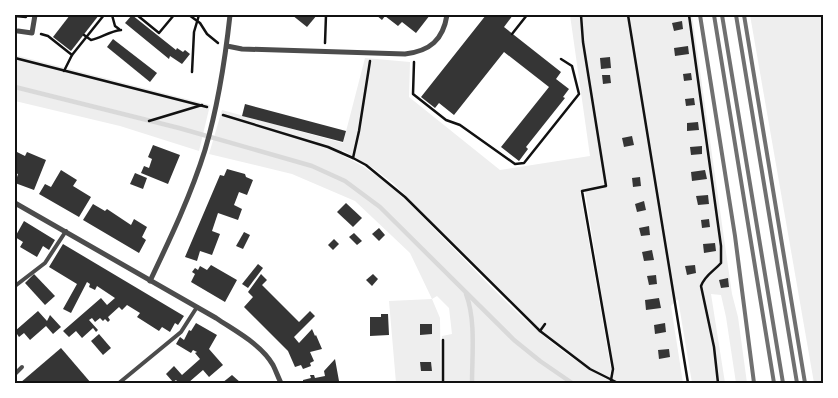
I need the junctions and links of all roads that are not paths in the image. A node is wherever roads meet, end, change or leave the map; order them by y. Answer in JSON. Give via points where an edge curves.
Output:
{"nodes":[{"id":1,"x":35,"y":15,"type":"edge"},
{"id":2,"x":230,"y":15,"type":"edge"},
{"id":3,"x":447,"y":15,"type":"edge"},
{"id":4,"x":18,"y":30,"type":"dead end"},
{"id":5,"x":227,"y":46,"type":"junction"},
{"id":6,"x":15,"y":203,"type":"edge"},
{"id":7,"x":66,"y":231,"type":"junction"},
{"id":8,"x":150,"y":281,"type":"junction"},
{"id":9,"x":15,"y":286,"type":"edge"},
{"id":10,"x":197,"y":308,"type":"junction"},
{"id":11,"x":22,"y":367,"type":"dead end"},
{"id":12,"x":15,"y":374,"type":"edge"},
{"id":13,"x":119,"y":383,"type":"edge"},
{"id":14,"x":280,"y":383,"type":"edge"}],
"edges":[{"from":1,"to":4,"type":"street","via":[[32,32]]},
{"from":2,"to":5,"type":"street"},
{"from":3,"to":5,"type":"street","via":[[438,38],[427,48],[414,53],[324,53]]},
{"from":5,"to":8,"type":"street","via":[[204,152]]},
{"from":6,"to":7,"type":"street"},
{"from":7,"to":8,"type":"street"},
{"from":7,"to":9,"type":"lane","via":[[45,263]]},
{"from":8,"to":10,"type":"street"},
{"from":10,"to":13,"type":"lane","via":[[181,332]]},
{"from":10,"to":14,"type":"street","via":[[261,350],[272,364]]},
{"from":11,"to":12,"type":"lane"}]}
